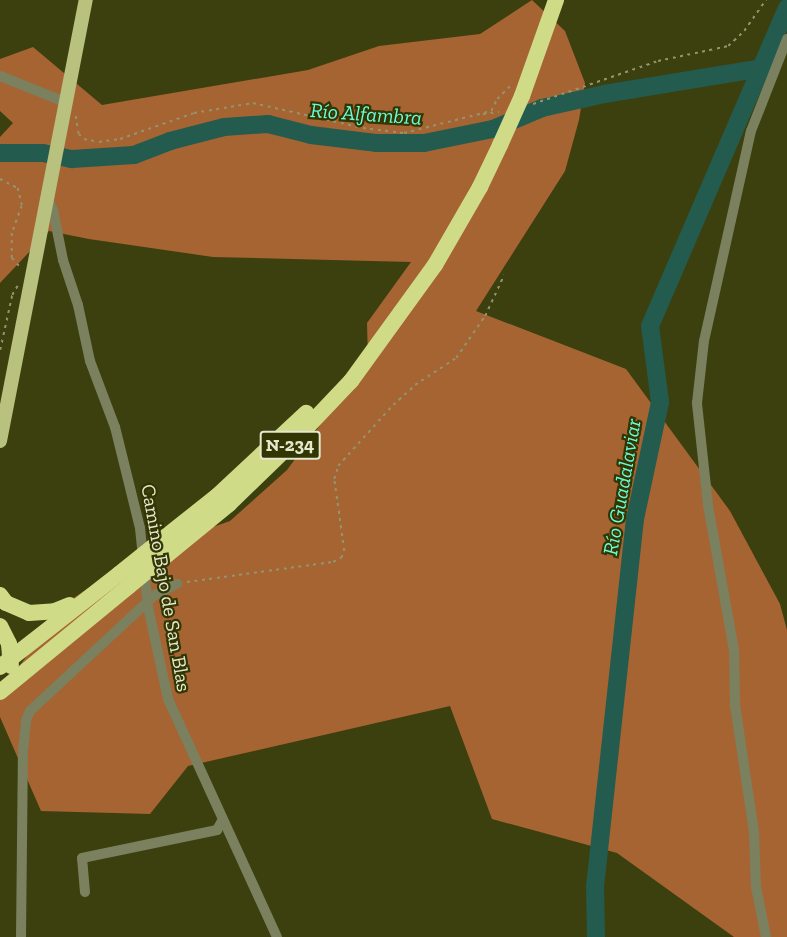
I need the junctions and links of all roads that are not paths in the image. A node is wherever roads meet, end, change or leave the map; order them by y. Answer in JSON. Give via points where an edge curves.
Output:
{"nodes":[{"id":1,"x":86,"y":0,"type":"edge"},
{"id":2,"x":556,"y":0,"type":"edge"},
{"id":3,"x":787,"y":39,"type":"edge"},
{"id":4,"x":0,"y":76,"type":"edge"},
{"id":5,"x":71,"y":105,"type":"junction"},
{"id":6,"x":47,"y":197,"type":"junction"},
{"id":7,"x":0,"y":441,"type":"edge"},
{"id":8,"x":124,"y":580,"type":"junction"},
{"id":9,"x":177,"y":584,"type":"road end"},
{"id":10,"x":0,"y":595,"type":"edge"},
{"id":11,"x":85,"y":598,"type":"junction"},
{"id":12,"x":147,"y":602,"type":"junction"},
{"id":13,"x":0,"y":626,"type":"edge"},
{"id":14,"x":6,"y":662,"type":"edge"},
{"id":15,"x":0,"y":684,"type":"edge"},
{"id":16,"x":0,"y":692,"type":"edge"},
{"id":17,"x":222,"y":821,"type":"junction"},
{"id":18,"x":85,"y":892,"type":"dead end"},
{"id":19,"x":21,"y":937,"type":"edge"},
{"id":20,"x":277,"y":937,"type":"edge"},
{"id":21,"x":766,"y":937,"type":"edge"}],
"edges":[{"from":1,"to":5,"type":"main road"},
{"from":2,"to":8,"type":"highway","number":"N-234","bridge":true,"via":[[525,96],[480,187],[435,266],[397,321],[351,381],[229,504],[163,548]]},
{"from":3,"to":21,"type":"street","via":[[751,130],[704,342],[697,403],[708,505],[734,650],[735,705],[754,832],[756,887]]},
{"from":4,"to":5,"type":"street"},
{"from":5,"to":6,"type":"main road","via":[[60,128]]},
{"from":6,"to":7,"type":"main road"},
{"from":6,"to":12,"type":"street","name":"Camino Bajo de San Blas","via":[[90,361],[115,427],[140,528]]},
{"from":8,"to":11,"type":"highway","number":"N-234"},
{"from":8,"to":16,"type":"highway","number":"N-234"},
{"from":9,"to":12,"type":"street"},
{"from":10,"to":11,"type":"highway","via":[[6,603],[29,613],[55,611]]},
{"from":11,"to":14,"type":"highway","number":"N-234"},
{"from":12,"to":17,"type":"street","name":"Camino Bajo de San Blas","via":[[168,699]]},
{"from":12,"to":19,"type":"street","via":[[30,711],[26,720]]},
{"from":13,"to":14,"type":"highway","via":[[9,644]]},
{"from":14,"to":15,"type":"highway","via":[[10,672]]},
{"from":17,"to":18,"type":"street","via":[[217,830],[82,858]]},
{"from":17,"to":20,"type":"street","name":"Camino Bajo de San Blas"}]}
